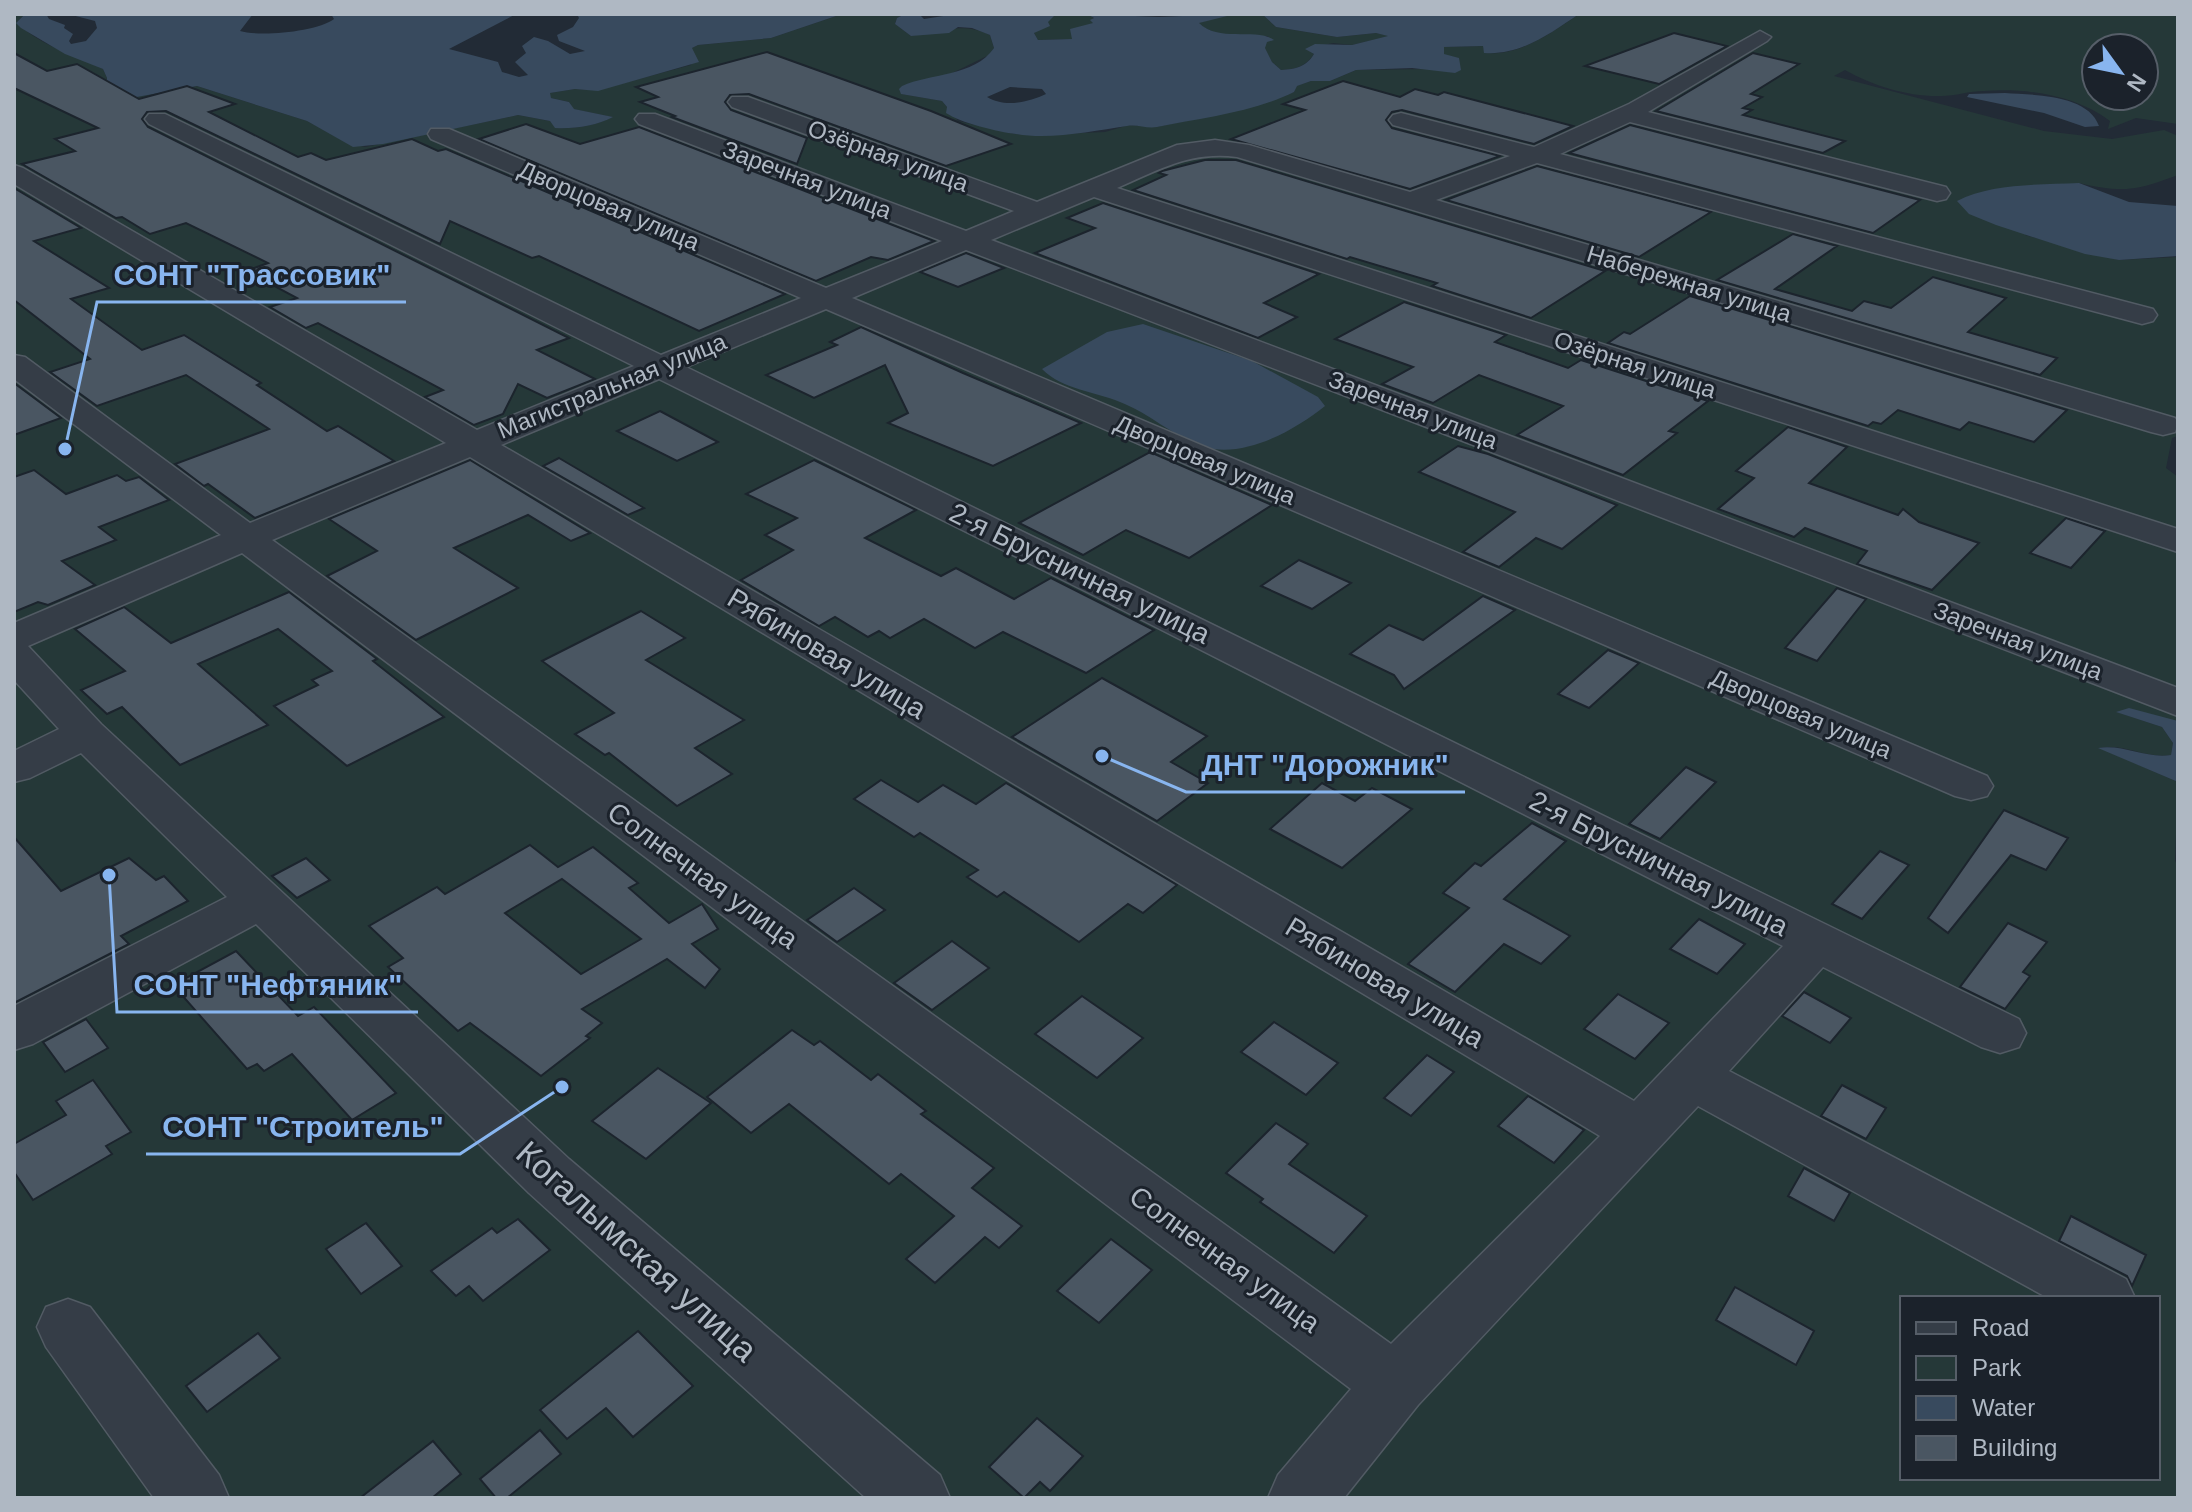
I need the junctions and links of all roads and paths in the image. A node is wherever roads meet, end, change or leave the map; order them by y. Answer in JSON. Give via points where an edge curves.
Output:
{"nodes":[{"id":1,"x":1760,"y":37,"type":"dead end"},
{"id":2,"x":740,"y":102,"type":"dead end"},
{"id":3,"x":1627,"y":114,"type":"junction"},
{"id":4,"x":157,"y":119,"type":"dead end"},
{"id":5,"x":647,"y":119,"type":"dead end"},
{"id":6,"x":1401,"y":120,"type":"dead end"},
{"id":7,"x":440,"y":134,"type":"dead end"},
{"id":8,"x":1215,"y":147,"type":"joint"},
{"id":9,"x":1534,"y":156,"type":"junction"},
{"id":10,"x":14,"y":173,"type":"edge"},
{"id":11,"x":1092,"y":188,"type":"junction"},
{"id":12,"x":1937,"y":193,"type":"dead end"},
{"id":13,"x":1412,"y":201,"type":"junction"},
{"id":14,"x":1037,"y":211,"type":"junction"},
{"id":15,"x":966,"y":240,"type":"junction"},
{"id":16,"x":826,"y":298,"type":"junction"},
{"id":17,"x":2142,"y":315,"type":"dead end"},
{"id":18,"x":14,"y":364,"type":"edge"},
{"id":19,"x":660,"y":366,"type":"junction"},
{"id":20,"x":2163,"y":425,"type":"dead end"},
{"id":21,"x":473,"y":444,"type":"junction"},
{"id":22,"x":245,"y":538,"type":"junction"},
{"id":23,"x":2178,"y":541,"type":"edge"},
{"id":24,"x":14,"y":638,"type":"edge"},
{"id":25,"x":14,"y":655,"type":"edge"},
{"id":26,"x":2178,"y":703,"type":"edge"},
{"id":27,"x":86,"y":733,"type":"junction"},
{"id":28,"x":14,"y":768,"type":"edge"},
{"id":29,"x":1971,"y":786,"type":"dead end"},
{"id":30,"x":261,"y":900,"type":"junction"},
{"id":31,"x":1816,"y":942,"type":"junction"},
{"id":32,"x":14,"y":1030,"type":"edge"},
{"id":33,"x":2000,"y":1033,"type":"dead end"},
{"id":34,"x":1692,"y":1077,"type":"junction"},
{"id":35,"x":1640,"y":1132,"type":"junction"},
{"id":36,"x":2100,"y":1296,"type":"edge"},
{"id":37,"x":68,"y":1327,"type":"dead end"},
{"id":38,"x":1395,"y":1384,"type":"junction"},
{"id":39,"x":195,"y":1498,"type":"edge"},
{"id":40,"x":916,"y":1498,"type":"edge"},
{"id":41,"x":1302,"y":1498,"type":"edge"}],
"edges":[{"from":1,"to":3,"type":"street"},
{"from":2,"to":14,"type":"street","name":"Озёрная улица"},
{"from":3,"to":9,"type":"street"},
{"from":3,"to":12,"type":"street"},
{"from":4,"to":19,"type":"street","name":"2-я Брусничная улица"},
{"from":5,"to":15,"type":"street","name":"Заречная улица"},
{"from":6,"to":9,"type":"street"},
{"from":7,"to":16,"type":"street","name":"Дворцовая улица"},
{"from":8,"to":11,"type":"street","name":"Магистральная улица","via":[[1186,150]]},
{"from":8,"to":13,"type":"street","name":"Набережная улица"},
{"from":9,"to":13,"type":"street"},
{"from":9,"to":17,"type":"street"},
{"from":10,"to":21,"type":"street","name":"Рябиновая улица"},
{"from":11,"to":14,"type":"street","name":"Магистральная улица"},
{"from":11,"to":23,"type":"street","name":"Озёрная улица"},
{"from":13,"to":20,"type":"street","name":"Набережная улица"},
{"from":14,"to":15,"type":"street","name":"Магистральная улица"},
{"from":15,"to":16,"type":"street","name":"Магистральная улица"},
{"from":15,"to":26,"type":"street","name":"Заречная улица"},
{"from":16,"to":19,"type":"street","name":"Магистральная улица"},
{"from":16,"to":29,"type":"street","name":"Дворцовая улица"},
{"from":18,"to":22,"type":"street","name":"Солнечная улица"},
{"from":19,"to":21,"type":"street","name":"Магистральная улица"},
{"from":19,"to":31,"type":"street","name":"2-я Брусничная улица"},
{"from":21,"to":22,"type":"street","name":"Магистральная улица"},
{"from":21,"to":35,"type":"street","name":"Рябиновая улица"},
{"from":22,"to":24,"type":"street","name":"Магистральная улица"},
{"from":22,"to":38,"type":"street","name":"Солнечная улица"},
{"from":25,"to":27,"type":"street"},
{"from":27,"to":28,"type":"street"},
{"from":27,"to":30,"type":"street","name":"Когалымская улица"},
{"from":30,"to":32,"type":"street"},
{"from":30,"to":40,"type":"street","name":"Когалымская улица","via":[[549,1176]]},
{"from":31,"to":33,"type":"street","name":"2-я Брусничная улица"},
{"from":31,"to":34,"type":"street"},
{"from":34,"to":35,"type":"street"},
{"from":34,"to":36,"type":"street"},
{"from":35,"to":38,"type":"street"},
{"from":37,"to":39,"type":"street"},
{"from":38,"to":41,"type":"street"}]}
